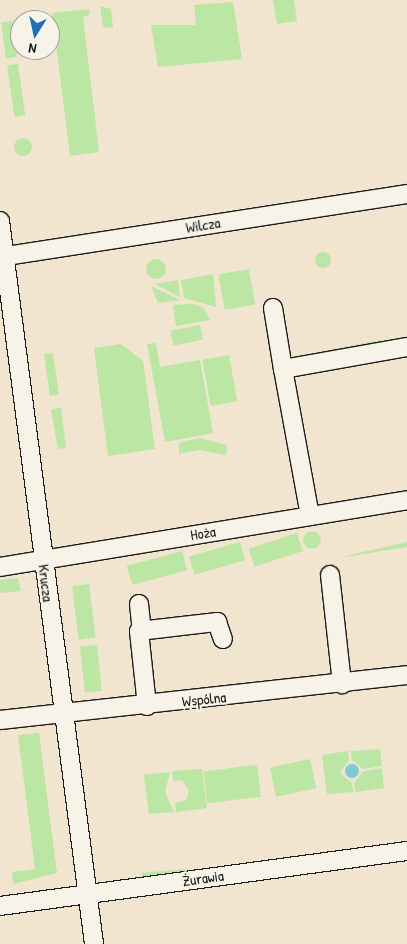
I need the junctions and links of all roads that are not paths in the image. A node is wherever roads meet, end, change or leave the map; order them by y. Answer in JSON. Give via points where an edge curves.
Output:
{"nodes":[{"id":1,"x":407,"y":194,"type":"edge"},
{"id":2,"x":0,"y":221,"type":"edge"},
{"id":3,"x":2,"y":257,"type":"edge"},
{"id":4,"x":273,"y":308,"type":"dead end"},
{"id":5,"x":407,"y":347,"type":"edge"},
{"id":6,"x":283,"y":369,"type":"junction"},
{"id":7,"x":407,"y":500,"type":"edge"},
{"id":8,"x":310,"y":516,"type":"junction"},
{"id":9,"x":43,"y":560,"type":"junction"},
{"id":10,"x":0,"y":566,"type":"edge"},
{"id":11,"x":330,"y":575,"type":"dead end"},
{"id":12,"x":139,"y":604,"type":"dead end"},
{"id":13,"x":142,"y":631,"type":"junction"},
{"id":14,"x":223,"y":639,"type":"dead end"},
{"id":15,"x":407,"y":675,"type":"edge"},
{"id":16,"x":342,"y":684,"type":"junction"},
{"id":17,"x":147,"y":706,"type":"junction"},
{"id":18,"x":65,"y":714,"type":"junction"},
{"id":19,"x":0,"y":720,"type":"edge"},
{"id":20,"x":407,"y":851,"type":"edge"},
{"id":21,"x":89,"y":894,"type":"junction"},
{"id":22,"x":0,"y":906,"type":"edge"},
{"id":23,"x":94,"y":944,"type":"edge"}],
"edges":[{"from":1,"to":3,"type":"street","name":"Wilcza"},
{"from":2,"to":3,"type":"street","name":"Krucza"},
{"from":3,"to":9,"type":"street","name":"Krucza"},
{"from":4,"to":6,"type":"street"},
{"from":5,"to":6,"type":"street"},
{"from":6,"to":8,"type":"street"},
{"from":7,"to":8,"type":"street","name":"Hoża"},
{"from":8,"to":9,"type":"street","name":"Hoża"},
{"from":9,"to":10,"type":"street","name":"Hoża"},
{"from":9,"to":18,"type":"street","name":"Krucza"},
{"from":11,"to":16,"type":"street"},
{"from":12,"to":13,"type":"street"},
{"from":13,"to":14,"type":"street","via":[[217,622]]},
{"from":13,"to":17,"type":"street"},
{"from":15,"to":16,"type":"street","name":"Wspólna"},
{"from":16,"to":17,"type":"street","name":"Wspólna"},
{"from":17,"to":18,"type":"street","name":"Wspólna"},
{"from":18,"to":19,"type":"street","name":"Wspólna"},
{"from":18,"to":21,"type":"street","name":"Krucza"},
{"from":20,"to":21,"type":"street","name":"Żurawia"},
{"from":21,"to":22,"type":"street","name":"Żurawia"},
{"from":21,"to":23,"type":"street","name":"Krucza"}]}
